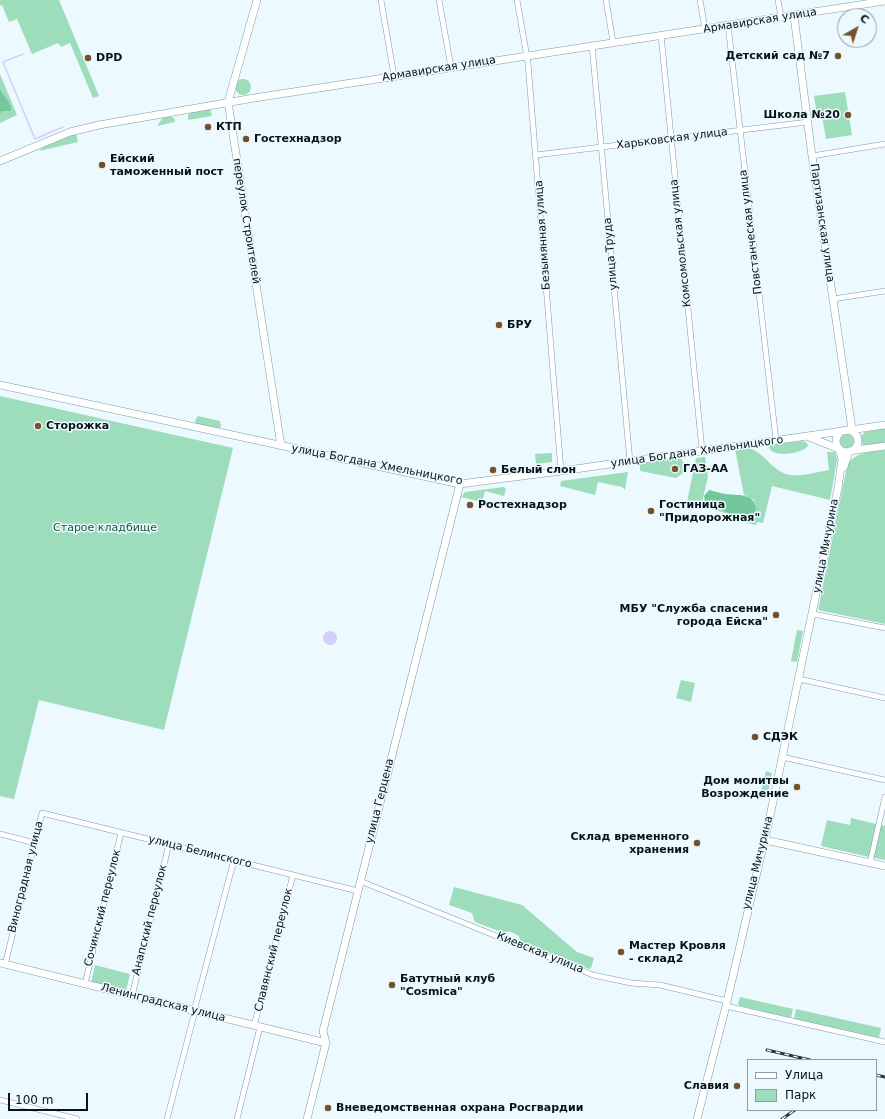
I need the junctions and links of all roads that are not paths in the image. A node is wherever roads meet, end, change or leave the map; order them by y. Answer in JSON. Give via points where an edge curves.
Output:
{"nodes":[{"id":1,"x":257,"y":0,"type":"edge"},
{"id":2,"x":381,"y":0,"type":"edge"},
{"id":3,"x":439,"y":0,"type":"edge"},
{"id":4,"x":517,"y":0,"type":"edge"},
{"id":5,"x":606,"y":0,"type":"edge"},
{"id":6,"x":700,"y":0,"type":"edge"},
{"id":7,"x":778,"y":0,"type":"edge"},
{"id":8,"x":885,"y":1,"type":"edge"},
{"id":9,"x":857,"y":3,"type":"edge"},
{"id":10,"x":794,"y":16,"type":"junction"},
{"id":11,"x":781,"y":18,"type":"junction"},
{"id":12,"x":728,"y":25,"type":"junction"},
{"id":13,"x":705,"y":29,"type":"junction"},
{"id":14,"x":661,"y":35,"type":"junction"},
{"id":15,"x":613,"y":42,"type":"junction"},
{"id":16,"x":592,"y":46,"type":"junction"},
{"id":17,"x":527,"y":55,"type":"junction"},
{"id":18,"x":451,"y":67,"type":"junction"},
{"id":19,"x":394,"y":76,"type":"junction"},
{"id":20,"x":228,"y":102,"type":"junction"},
{"id":21,"x":808,"y":122,"type":"junction"},
{"id":22,"x":740,"y":131,"type":"junction"},
{"id":23,"x":671,"y":139,"type":"junction"},
{"id":24,"x":885,"y":144,"type":"edge"},
{"id":25,"x":602,"y":147,"type":"junction"},
{"id":26,"x":536,"y":155,"type":"junction"},
{"id":27,"x":812,"y":156,"type":"junction"},
{"id":28,"x":0,"y":161,"type":"edge"},
{"id":29,"x":885,"y":290,"type":"edge"},
{"id":30,"x":833,"y":299,"type":"junction"},
{"id":31,"x":0,"y":385,"type":"edge"},
{"id":32,"x":885,"y":425,"type":"edge"},
{"id":33,"x":849,"y":430,"type":"junction"},
{"id":34,"x":805,"y":436,"type":"junction"},
{"id":35,"x":776,"y":440,"type":"junction"},
{"id":36,"x":281,"y":446,"type":"junction"},
{"id":37,"x":885,"y":446,"type":"edge"},
{"id":38,"x":839,"y":449,"type":"junction"},
{"id":39,"x":702,"y":450,"type":"junction"},
{"id":40,"x":849,"y":451,"type":"junction"},
{"id":41,"x":630,"y":462,"type":"junction"},
{"id":42,"x":561,"y":471,"type":"junction"},
{"id":43,"x":460,"y":484,"type":"junction"},
{"id":44,"x":838,"y":488,"type":"junction"},
{"id":45,"x":813,"y":614,"type":"junction"},
{"id":46,"x":885,"y":628,"type":"edge"},
{"id":47,"x":799,"y":679,"type":"junction"},
{"id":48,"x":885,"y":698,"type":"edge"},
{"id":49,"x":782,"y":757,"type":"junction"},
{"id":50,"x":885,"y":780,"type":"edge"},
{"id":51,"x":885,"y":797,"type":"edge"},
{"id":52,"x":42,"y":813,"type":"joint"},
{"id":53,"x":121,"y":833,"type":"junction"},
{"id":54,"x":0,"y":834,"type":"edge"},
{"id":55,"x":764,"y":840,"type":"junction"},
{"id":56,"x":35,"y":843,"type":"junction"},
{"id":57,"x":169,"y":844,"type":"junction"},
{"id":58,"x":234,"y":860,"type":"junction"},
{"id":59,"x":870,"y":863,"type":"junction"},
{"id":60,"x":885,"y":866,"type":"edge"},
{"id":61,"x":293,"y":875,"type":"junction"},
{"id":62,"x":360,"y":881,"type":"junction"},
{"id":63,"x":358,"y":891,"type":"junction"},
{"id":64,"x":3,"y":964,"type":"edge"},
{"id":65,"x":85,"y":984,"type":"junction"},
{"id":66,"x":132,"y":996,"type":"junction"},
{"id":67,"x":726,"y":1003,"type":"junction"},
{"id":68,"x":194,"y":1011,"type":"junction"},
{"id":69,"x":257,"y":1026,"type":"junction"},
{"id":70,"x":323,"y":1031,"type":"junction"},
{"id":71,"x":311,"y":1040,"type":"junction"},
{"id":72,"x":885,"y":1042,"type":"edge"},
{"id":73,"x":326,"y":1043,"type":"junction"},
{"id":74,"x":0,"y":1100,"type":"edge"},
{"id":75,"x":77,"y":1119,"type":"edge"},
{"id":76,"x":167,"y":1119,"type":"edge"},
{"id":77,"x":237,"y":1119,"type":"edge"},
{"id":78,"x":307,"y":1119,"type":"edge"},
{"id":79,"x":697,"y":1119,"type":"edge"}],
"edges":[{"from":1,"to":20,"type":"street","name":"переулок Строителей"},
{"from":2,"to":19,"type":"street"},
{"from":3,"to":18,"type":"street"},
{"from":4,"to":17,"type":"street","name":"Безымянная улица"},
{"from":5,"to":15,"type":"street"},
{"from":6,"to":13,"type":"street"},
{"from":7,"to":11,"type":"street"},
{"from":8,"to":9,"type":"street","name":"Армавирская улица"},
{"from":9,"to":10,"type":"street","name":"Армавирская улица"},
{"from":10,"to":11,"type":"street","name":"Армавирская улица"},
{"from":10,"to":21,"type":"street","name":"Партизанская улица"},
{"from":11,"to":12,"type":"street","name":"Армавирская улица"},
{"from":12,"to":13,"type":"street","name":"Армавирская улица"},
{"from":12,"to":22,"type":"street","name":"Повстанческая улица"},
{"from":13,"to":14,"type":"street","name":"Армавирская улица"},
{"from":14,"to":15,"type":"street","name":"Армавирская улица"},
{"from":14,"to":23,"type":"street","name":"Комсомольская улица"},
{"from":15,"to":16,"type":"street","name":"Армавирская улица"},
{"from":16,"to":17,"type":"street","name":"Армавирская улица"},
{"from":16,"to":25,"type":"street","name":"улица Труда"},
{"from":17,"to":18,"type":"street","name":"Армавирская улица"},
{"from":17,"to":26,"type":"street","name":"Безымянная улица"},
{"from":18,"to":19,"type":"street","name":"Армавирская улица"},
{"from":19,"to":20,"type":"street","name":"Армавирская улица"},
{"from":20,"to":28,"type":"street","name":"Армавирская улица","via":[[78,130]]},
{"from":20,"to":36,"type":"street","name":"переулок Строителей"},
{"from":21,"to":22,"type":"street","name":"Харьковская улица"},
{"from":21,"to":27,"type":"street","name":"Партизанская улица"},
{"from":22,"to":23,"type":"street","name":"Харьковская улица"},
{"from":22,"to":35,"type":"street","name":"Повстанческая улица"},
{"from":23,"to":25,"type":"street","name":"Харьковская улица"},
{"from":23,"to":39,"type":"street","name":"Комсомольская улица"},
{"from":24,"to":27,"type":"street"},
{"from":25,"to":26,"type":"street","name":"Харьковская улица"},
{"from":25,"to":41,"type":"street","name":"улица Труда"},
{"from":26,"to":42,"type":"street","name":"Безымянная улица"},
{"from":27,"to":30,"type":"street","name":"Партизанская улица"},
{"from":29,"to":30,"type":"street"},
{"from":30,"to":33,"type":"street","name":"Партизанская улица"},
{"from":31,"to":36,"type":"street","name":"улица Богдана Хмельницкого"},
{"from":32,"to":33,"type":"street","name":"улица Богдана Хмельницкого"},
{"from":33,"to":34,"type":"street","name":"улица Богдана Хмельницкого"},
{"from":33,"to":38,"type":"street","via":[[840,433],[836,438]]},
{"from":33,"to":40,"type":"street","via":[[857,439],[855,448]]},
{"from":34,"to":35,"type":"street","name":"улица Богдана Хмельницкого"},
{"from":34,"to":38,"type":"street","name":"улица Богдана Хмельницкого"},
{"from":35,"to":39,"type":"street","name":"улица Богдана Хмельницкого"},
{"from":36,"to":43,"type":"street","name":"улица Богдана Хмельницкого"},
{"from":37,"to":40,"type":"street"},
{"from":38,"to":40,"type":"street"},
{"from":38,"to":44,"type":"street","name":"улица Мичурина","via":[[842,459]]},
{"from":39,"to":41,"type":"street","name":"улица Богдана Хмельницкого"},
{"from":40,"to":44,"type":"street","name":"улица Мичурина"},
{"from":41,"to":42,"type":"street","name":"улица Богдана Хмельницкого"},
{"from":42,"to":43,"type":"street","name":"улица Богдана Хмельницкого"},
{"from":43,"to":62,"type":"street","name":"улица Герцена"},
{"from":44,"to":45,"type":"street","name":"улица Мичурина"},
{"from":45,"to":46,"type":"street"},
{"from":45,"to":47,"type":"street","name":"улица Мичурина"},
{"from":47,"to":48,"type":"street"},
{"from":47,"to":49,"type":"street","name":"улица Мичурина"},
{"from":49,"to":50,"type":"street"},
{"from":49,"to":55,"type":"street","name":"улица Мичурина"},
{"from":51,"to":59,"type":"street"},
{"from":52,"to":53,"type":"street","name":"улица Белинского"},
{"from":52,"to":56,"type":"street","name":"Виноградная улица"},
{"from":53,"to":57,"type":"street","name":"улица Белинского"},
{"from":53,"to":65,"type":"street","name":"Сочинский переулок"},
{"from":54,"to":56,"type":"street"},
{"from":55,"to":59,"type":"street"},
{"from":55,"to":67,"type":"street","name":"улица Мичурина"},
{"from":56,"to":64,"type":"street","name":"Виноградная улица"},
{"from":57,"to":58,"type":"street","name":"улица Белинского"},
{"from":57,"to":66,"type":"street","name":"Анапский переулок"},
{"from":58,"to":61,"type":"street","name":"улица Белинского"},
{"from":58,"to":68,"type":"street"},
{"from":59,"to":60,"type":"street"},
{"from":61,"to":63,"type":"street","name":"улица Белинского"},
{"from":61,"to":69,"type":"street","name":"Славянский переулок"},
{"from":62,"to":63,"type":"street","name":"улица Герцена"},
{"from":62,"to":67,"type":"street","name":"Киевская улица","via":[[593,975],[631,983],[660,985]]},
{"from":63,"to":70,"type":"street","name":"улица Герцена"},
{"from":64,"to":65,"type":"street","name":"Ленинградская улица"},
{"from":65,"to":66,"type":"street","name":"Ленинградская улица"},
{"from":66,"to":68,"type":"street","name":"Ленинградская улица"},
{"from":67,"to":72,"type":"street","name":"Киевская улица"},
{"from":67,"to":79,"type":"street","name":"улица Мичурина"},
{"from":68,"to":69,"type":"street","name":"Ленинградская улица"},
{"from":68,"to":76,"type":"street"},
{"from":69,"to":71,"type":"street","name":"Ленинградская улица"},
{"from":69,"to":77,"type":"street","name":"Славянский переулок"},
{"from":70,"to":71,"type":"street"},
{"from":70,"to":73,"type":"street","name":"улица Герцена"},
{"from":71,"to":73,"type":"street","name":"Ленинградская улица"},
{"from":73,"to":78,"type":"street","name":"улица Герцена"},
{"from":74,"to":75,"type":"street"}]}
